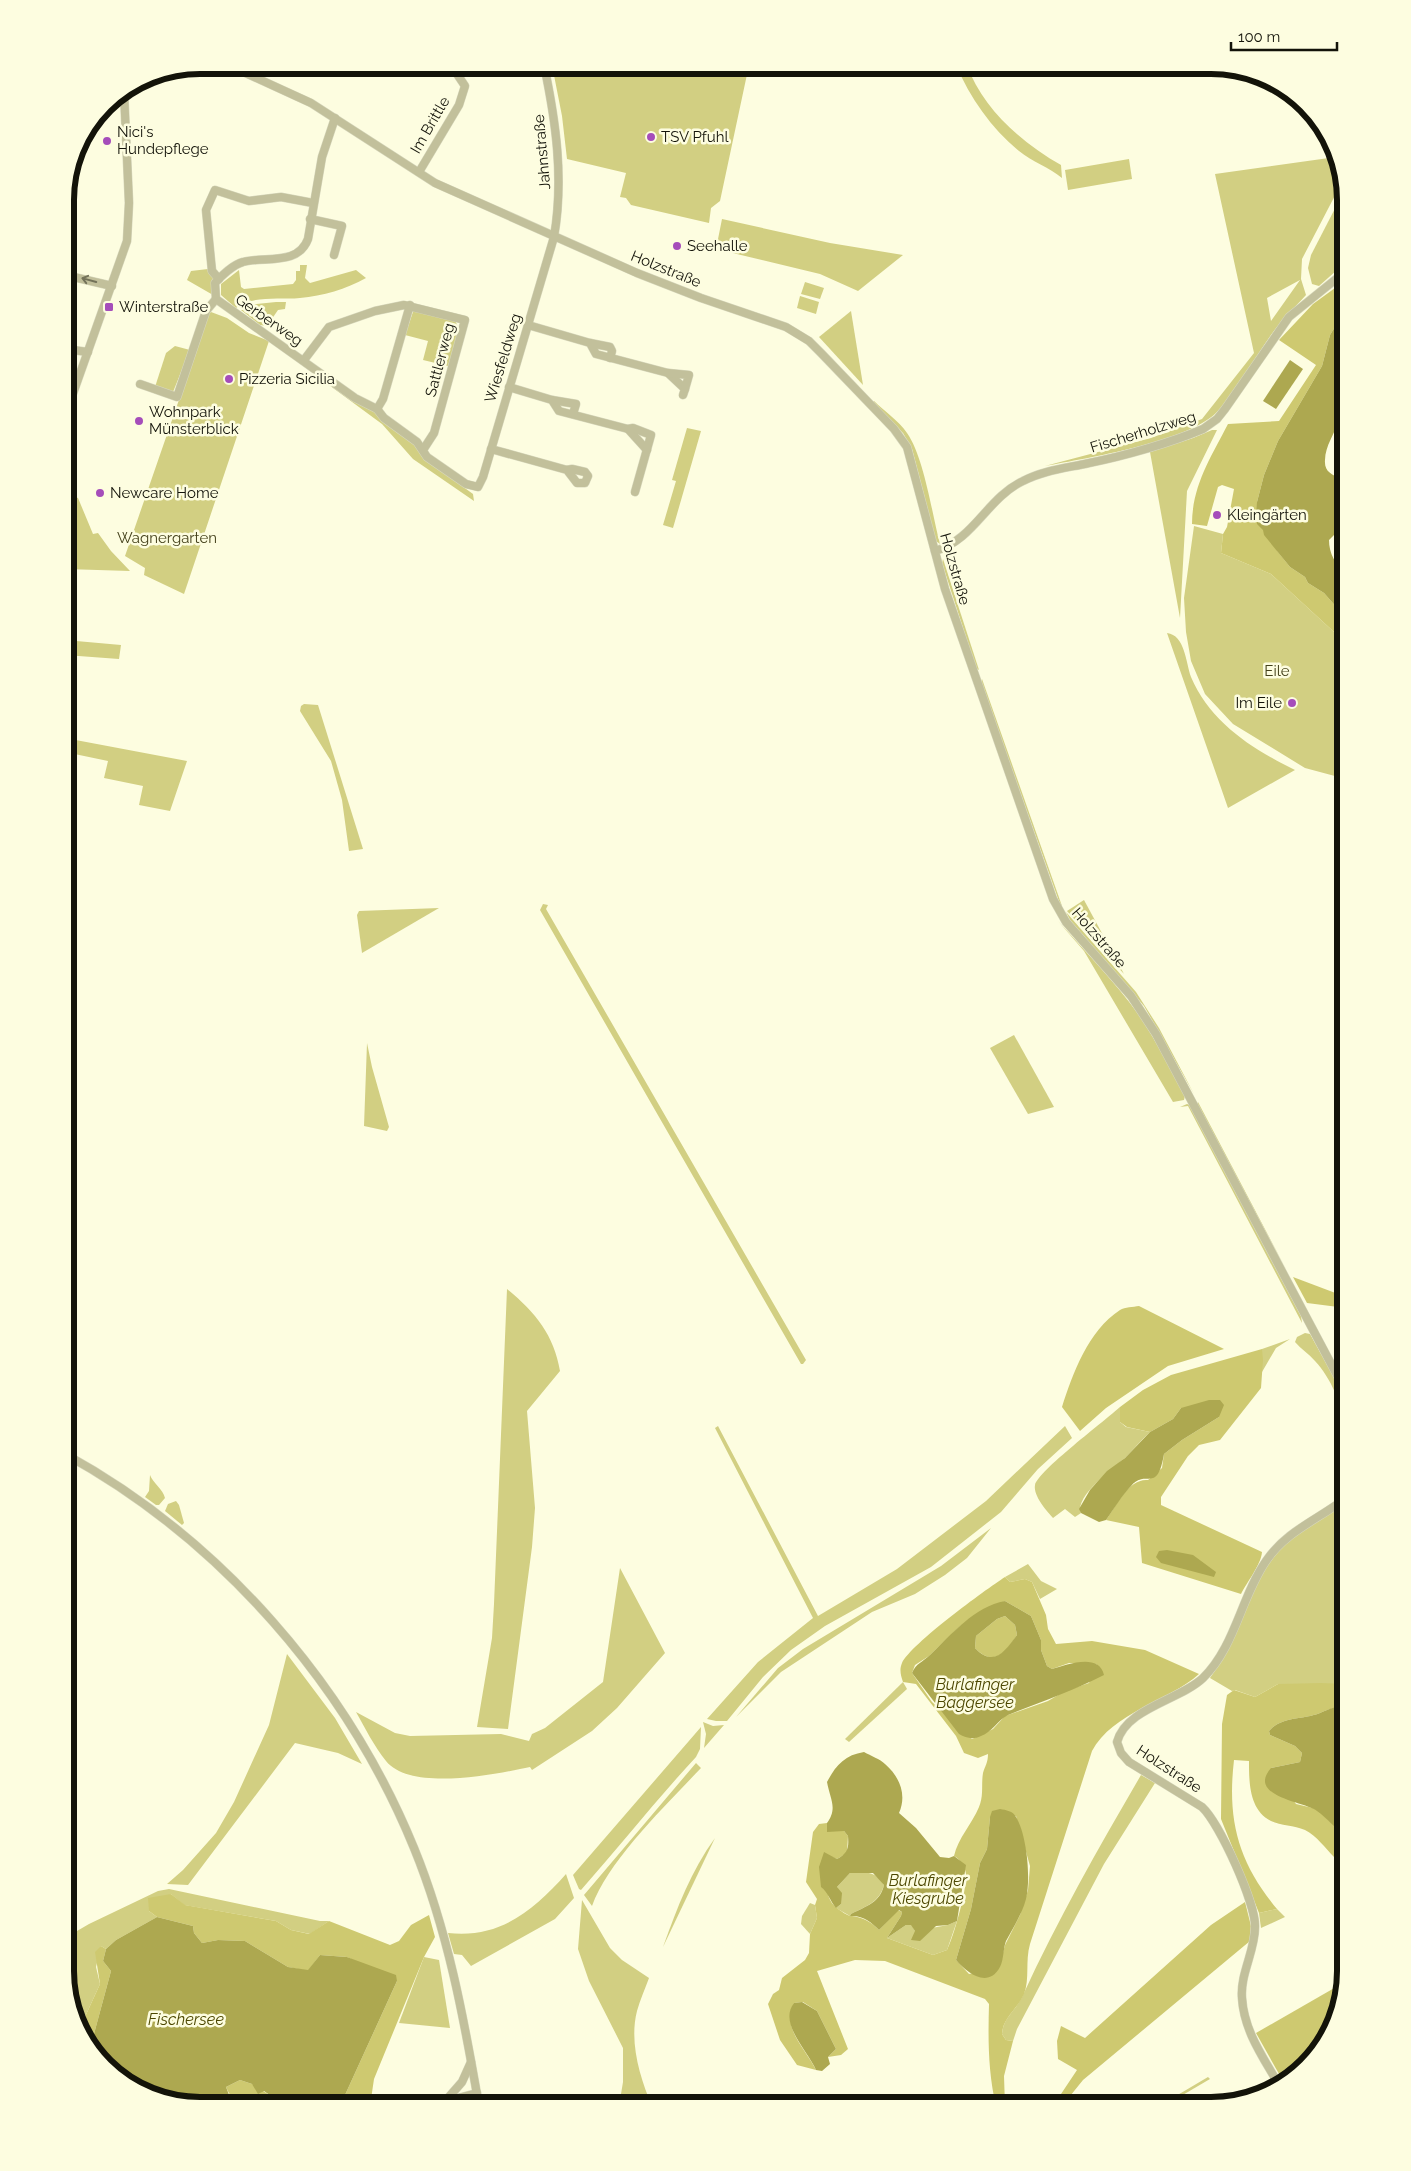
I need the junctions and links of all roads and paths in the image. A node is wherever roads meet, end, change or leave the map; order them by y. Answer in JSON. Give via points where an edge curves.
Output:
{"nodes":[{"id":1,"x":249,"y":74,"type":"edge"},
{"id":2,"x":457,"y":74,"type":"edge"},
{"id":3,"x":545,"y":74,"type":"edge"},
{"id":4,"x":124,"y":99,"type":"edge"},
{"id":5,"x":335,"y":118,"type":"junction"},
{"id":6,"x":419,"y":172,"type":"junction"},
{"id":7,"x":313,"y":203,"type":"junction"},
{"id":8,"x":310,"y":219,"type":"junction"},
{"id":9,"x":554,"y":236,"type":"junction"},
{"id":10,"x":334,"y":255,"type":"dead end"},
{"id":11,"x":74,"y":277,"type":"edge"},
{"id":12,"x":1337,"y":278,"type":"edge"},
{"id":13,"x":219,"y":279,"type":"junction"},
{"id":14,"x":112,"y":286,"type":"junction"},
{"id":15,"x":216,"y":299,"type":"junction"},
{"id":16,"x":410,"y":305,"type":"junction"},
{"id":17,"x":528,"y":325,"type":"junction"},
{"id":18,"x":74,"y":350,"type":"edge"},
{"id":19,"x":88,"y":352,"type":"junction"},
{"id":20,"x":304,"y":360,"type":"junction"},
{"id":21,"x":668,"y":373,"type":"junction"},
{"id":22,"x":140,"y":384,"type":"dead end"},
{"id":23,"x":509,"y":387,"type":"junction"},
{"id":24,"x":74,"y":391,"type":"edge"},
{"id":25,"x":377,"y":409,"type":"junction"},
{"id":26,"x":628,"y":429,"type":"junction"},
{"id":27,"x":491,"y":449,"type":"junction"},
{"id":28,"x":423,"y":450,"type":"junction"},
{"id":29,"x":647,"y":450,"type":"junction"},
{"id":30,"x":567,"y":470,"type":"dead end"},
{"id":31,"x":478,"y":487,"type":"joint"},
{"id":32,"x":635,"y":492,"type":"dead end"},
{"id":33,"x":935,"y":551,"type":"junction"},
{"id":34,"x":1337,"y":1375,"type":"edge"},
{"id":35,"x":74,"y":1459,"type":"edge"},
{"id":36,"x":1337,"y":1504,"type":"edge"},
{"id":37,"x":471,"y":2060,"type":"junction"},
{"id":38,"x":1276,"y":2079,"type":"edge"},
{"id":39,"x":477,"y":2093,"type":"junction"},
{"id":40,"x":449,"y":2097,"type":"edge"},
{"id":41,"x":457,"y":2097,"type":"edge"},
{"id":42,"x":478,"y":2097,"type":"edge"}],
"edges":[{"from":1,"to":5,"type":"street","name":"Holzstraße"},
{"from":2,"to":6,"type":"street","name":"Im Brittle","via":[[465,86],[460,103]]},
{"from":3,"to":9,"type":"street","name":"Jahnstraße","via":[[559,169]]},
{"from":4,"to":14,"type":"street","via":[[128,228],[122,261]]},
{"from":5,"to":6,"type":"street","name":"Holzstraße"},
{"from":5,"to":7,"type":"street","via":[[322,157]]},
{"from":6,"to":9,"type":"street","name":"Holzstraße","via":[[435,183]]},
{"from":7,"to":8,"type":"street"},
{"from":7,"to":13,"type":"street","via":[[281,197],[248,201],[215,190],[206,210],[212,271]]},
{"from":8,"to":10,"type":"street","via":[[342,226]]},
{"from":8,"to":13,"type":"street","via":[[306,244],[298,254],[241,262]]},
{"from":9,"to":17,"type":"street","name":"Wiesfeldweg"},
{"from":9,"to":33,"type":"street","name":"Holzstraße","via":[[685,292],[786,327],[810,341],[901,437],[913,463]]},
{"from":14,"to":11,"type":"street","one_way":true},
{"from":12,"to":33,"type":"street","name":"Fischerholzweg","via":[[1289,317],[1225,409],[1203,429],[1091,463],[1054,469],[1022,481],[991,504],[962,538]]},
{"from":13,"to":15,"type":"street","name":"Gerberweg","via":[[214,289]]},
{"from":14,"to":19,"type":"street"},
{"from":15,"to":20,"type":"street","name":"Gerberweg"},
{"from":15,"to":22,"type":"street","via":[[206,311],[177,397]]},
{"from":16,"to":20,"type":"street","name":"Gerberweg","via":[[374,311],[328,327]]},
{"from":16,"to":25,"type":"street","via":[[383,399]]},
{"from":16,"to":28,"type":"street","name":"Sattlerweg","via":[[465,320],[434,432]]},
{"from":17,"to":21,"type":"street","via":[[590,343],[596,354]]},
{"from":17,"to":23,"type":"street","name":"Wiesfeldweg"},
{"from":18,"to":19,"type":"street"},
{"from":19,"to":24,"type":"street"},
{"from":20,"to":25,"type":"street","name":"Gerberweg","via":[[356,398]]},
{"from":21,"to":21,"type":"street","via":[[684,392],[689,375]]},
{"from":23,"to":26,"type":"street","via":[[552,400],[559,410]]},
{"from":23,"to":27,"type":"street","name":"Wiesfeldweg"},
{"from":25,"to":28,"type":"street","name":"Gerberweg"},
{"from":26,"to":29,"type":"street"},
{"from":26,"to":29,"type":"street","via":[[650,433]]},
{"from":27,"to":30,"type":"street"},
{"from":27,"to":31,"type":"street","name":"Wiesfeldweg"},
{"from":28,"to":31,"type":"street","name":"Gerberweg","via":[[466,484]]},
{"from":29,"to":32,"type":"street"},
{"from":33,"to":34,"type":"street","name":"Holzstraße","via":[[1053,899],[1066,922],[1131,996],[1151,1026]]},
{"from":35,"to":37,"type":"street","via":[[107,1477],[162,1516],[226,1573],[274,1624],[328,1690],[377,1768],[414,1848],[441,1926]]},
{"from":36,"to":38,"type":"street","name":"Holzstraße","via":[[1283,1540],[1267,1559],[1253,1581],[1220,1658],[1207,1674],[1191,1687],[1126,1724],[1117,1742],[1129,1762],[1202,1807],[1212,1816],[1221,1833],[1256,1925],[1241,1997],[1247,2028]]},
{"from":37,"to":39,"type":"street"},
{"from":37,"to":40,"type":"street","via":[[462,2082]]},
{"from":39,"to":41,"type":"street"},
{"from":39,"to":42,"type":"street"}]}
